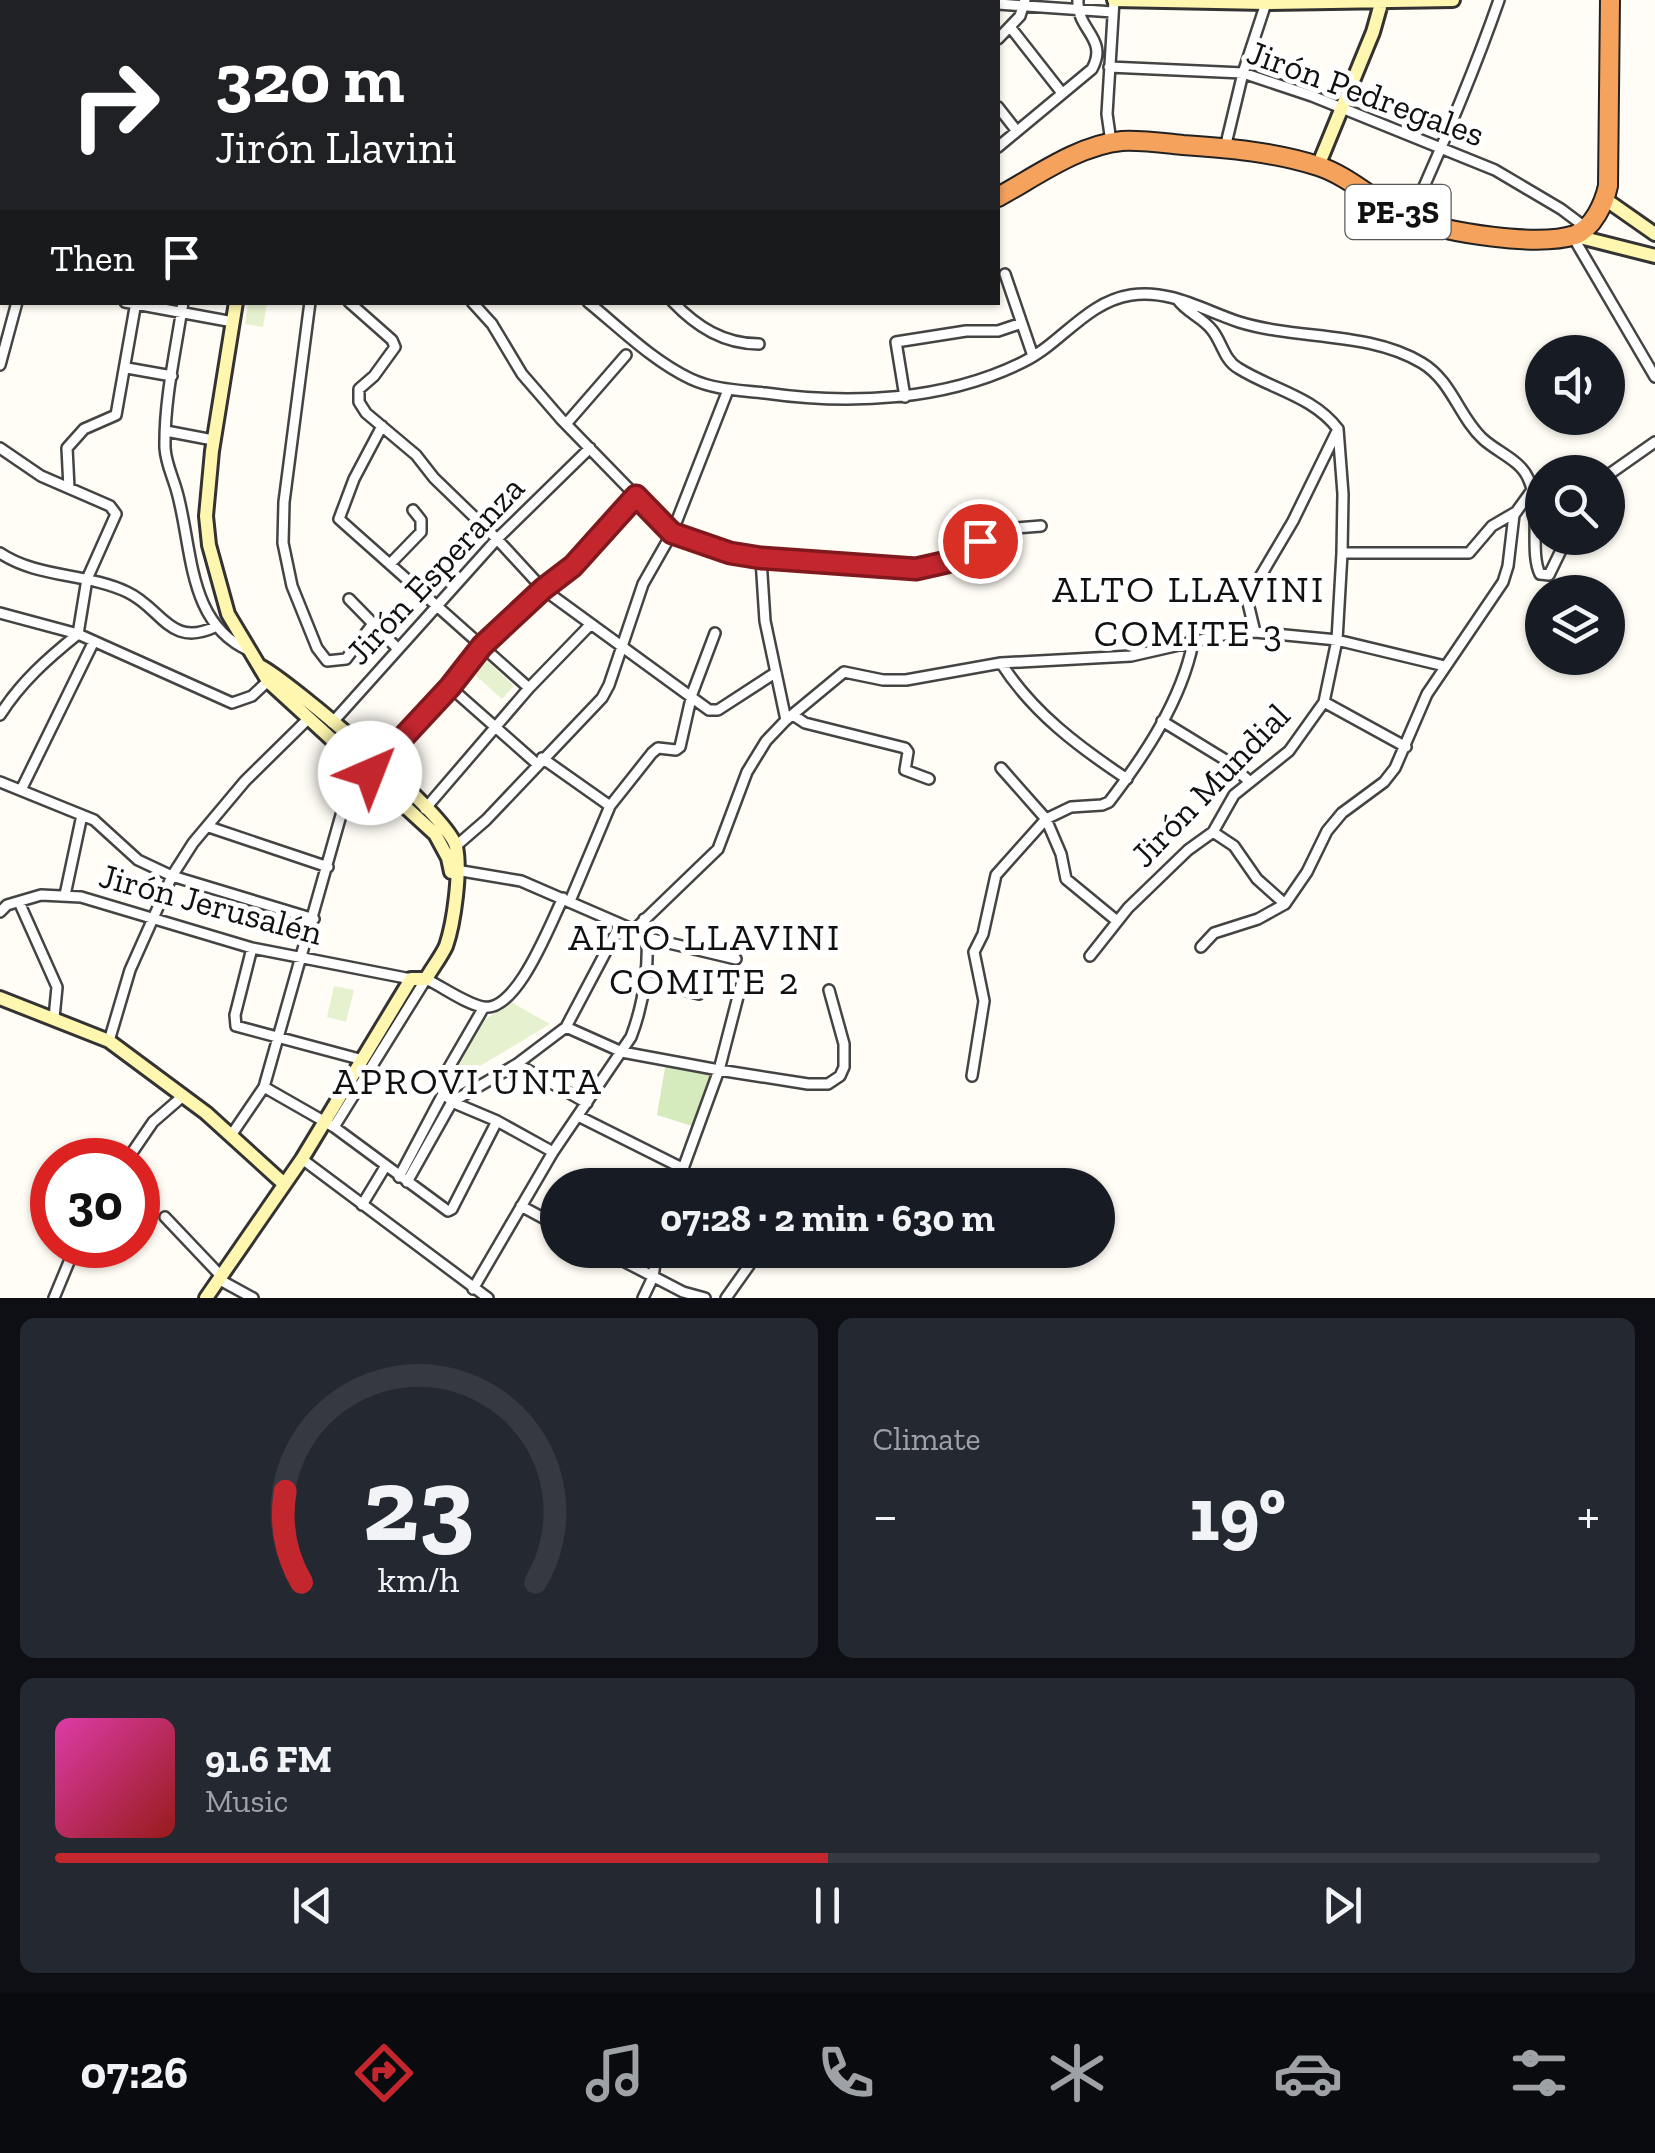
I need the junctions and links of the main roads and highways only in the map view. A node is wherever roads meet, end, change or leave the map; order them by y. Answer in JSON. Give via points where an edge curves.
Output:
{"nodes":[{"id":1,"x":1610,"y":0,"type":"edge"},
{"id":2,"x":1000,"y":196,"type":"edge"}],
"edges":[{"from":1,"to":2,"type":"highway","number":"PE-3S","via":[[1609,174],[1605,199],[1579,232],[1516,239],[1410,218],[1318,166],[1224,148],[1134,141],[1080,153]]}]}
